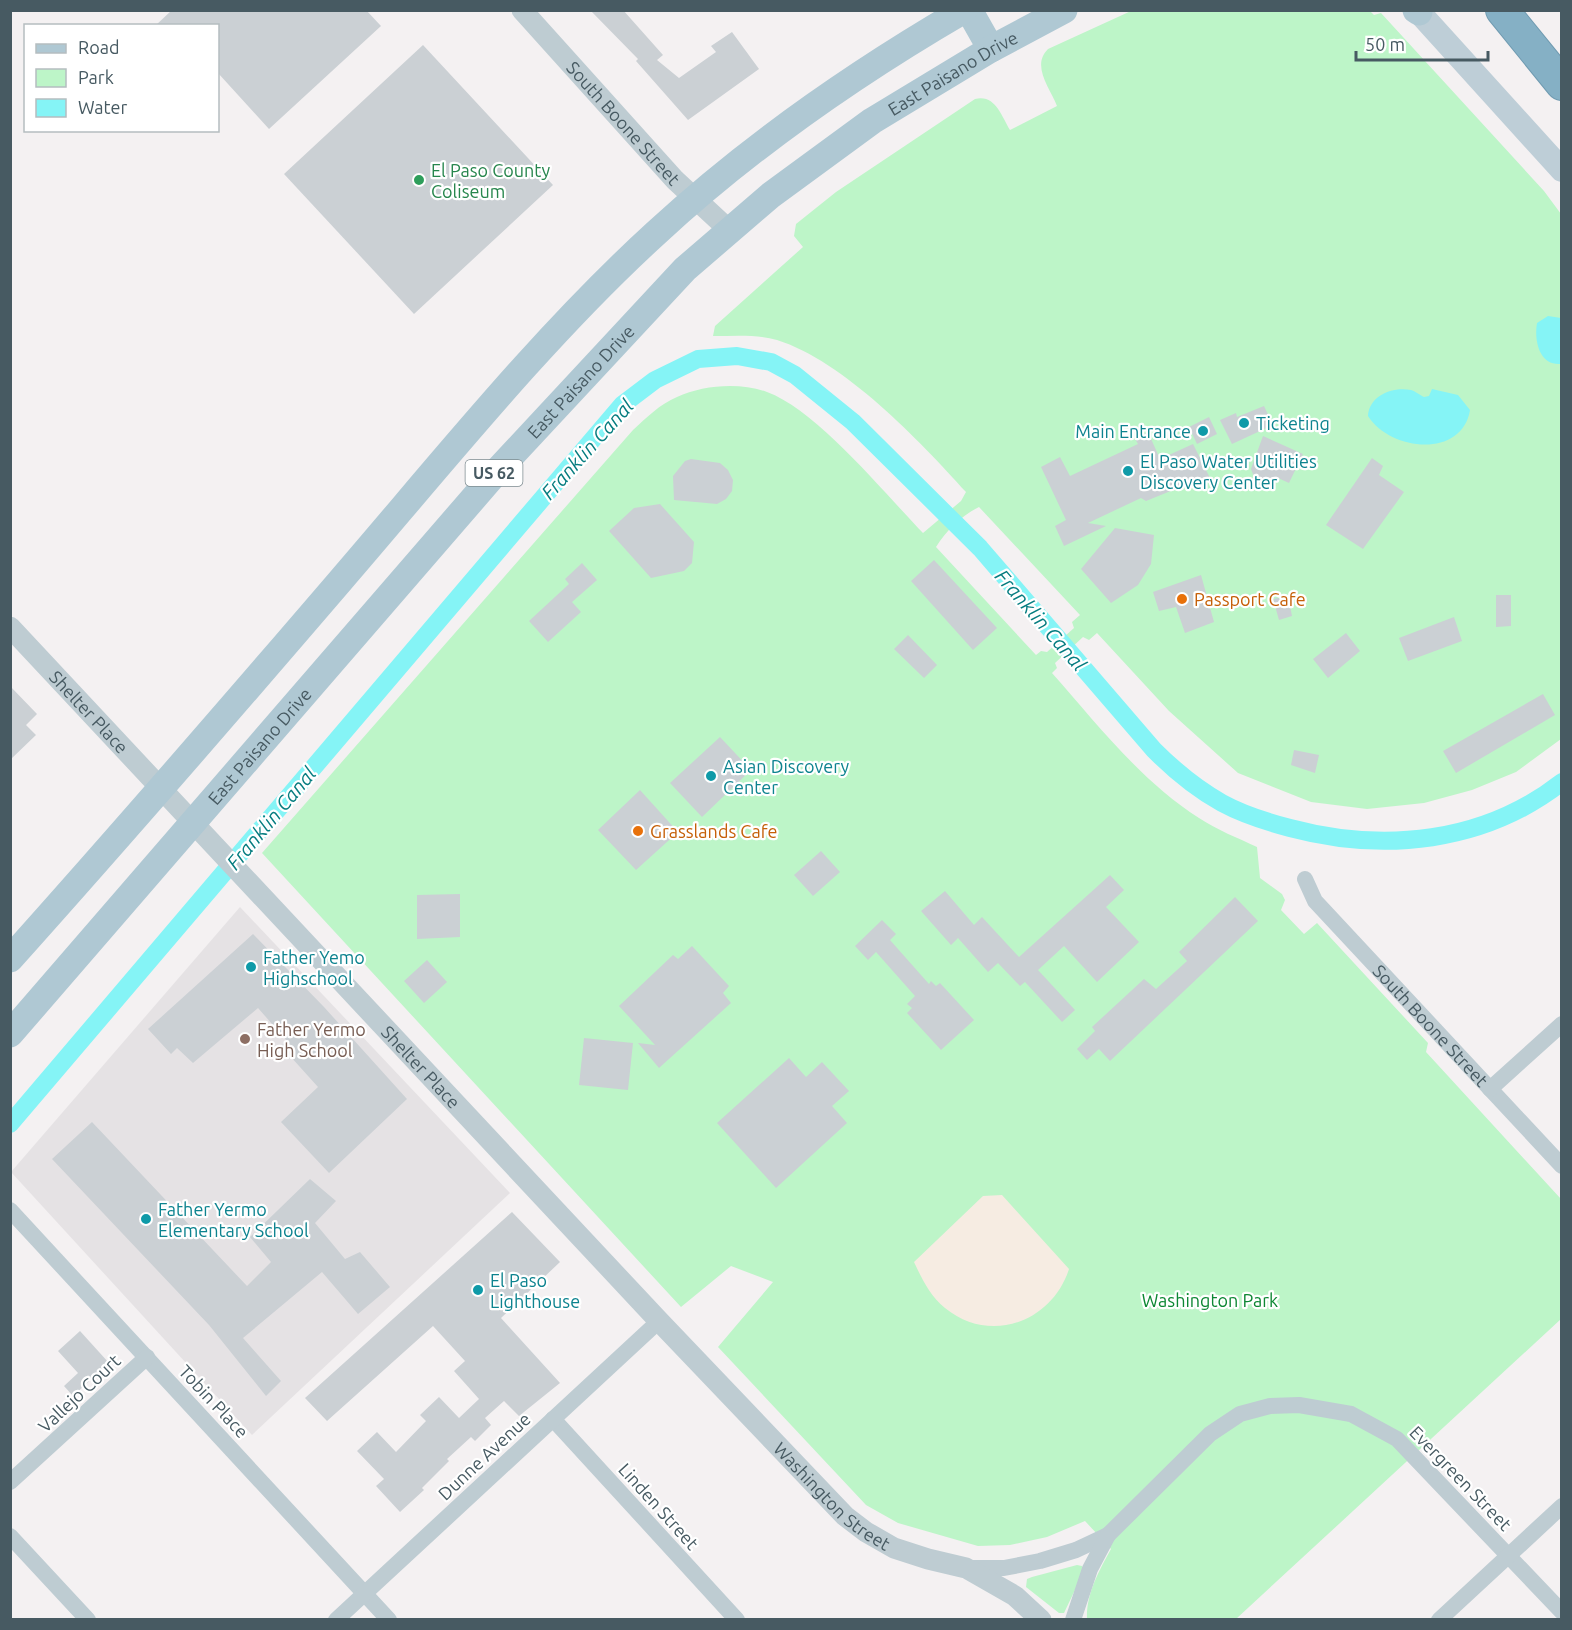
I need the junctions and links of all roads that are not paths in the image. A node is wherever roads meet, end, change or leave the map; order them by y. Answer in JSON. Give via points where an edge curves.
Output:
{"nodes":[{"id":1,"x":522,"y":10,"type":"edge"},
{"id":2,"x":964,"y":10,"type":"edge"},
{"id":3,"x":969,"y":10,"type":"edge"},
{"id":4,"x":1064,"y":10,"type":"edge"},
{"id":5,"x":1502,"y":10,"type":"edge"},
{"id":6,"x":1417,"y":11,"type":"edge"},
{"id":7,"x":991,"y":49,"type":"junction"},
{"id":8,"x":1562,"y":84,"type":"edge"},
{"id":9,"x":1562,"y":170,"type":"edge"},
{"id":10,"x":694,"y":199,"type":"junction"},
{"id":11,"x":729,"y":230,"type":"junction"},
{"id":12,"x":10,"y":627,"type":"edge"},
{"id":13,"x":161,"y":789,"type":"junction"},
{"id":14,"x":192,"y":823,"type":"junction"},
{"id":15,"x":1305,"y":879,"type":"dead end"},
{"id":16,"x":12,"y":960,"type":"edge"},
{"id":17,"x":1562,"y":1024,"type":"edge"},
{"id":18,"x":10,"y":1034,"type":"edge"},
{"id":19,"x":1490,"y":1089,"type":"junction"},
{"id":20,"x":1562,"y":1166,"type":"edge"},
{"id":21,"x":10,"y":1210,"type":"edge"},
{"id":22,"x":658,"y":1321,"type":"junction"},
{"id":23,"x":147,"y":1357,"type":"junction"},
{"id":24,"x":553,"y":1419,"type":"junction"},
{"id":25,"x":10,"y":1482,"type":"edge"},
{"id":26,"x":1562,"y":1506,"type":"edge"},
{"id":27,"x":1108,"y":1535,"type":"junction"},
{"id":28,"x":10,"y":1536,"type":"edge"},
{"id":29,"x":1508,"y":1555,"type":"junction"},
{"id":30,"x":966,"y":1568,"type":"junction"},
{"id":31,"x":365,"y":1593,"type":"junction"},
{"id":32,"x":1562,"y":1612,"type":"edge"},
{"id":33,"x":88,"y":1620,"type":"edge"},
{"id":34,"x":336,"y":1620,"type":"edge"},
{"id":35,"x":389,"y":1620,"type":"edge"},
{"id":36,"x":737,"y":1620,"type":"edge"},
{"id":37,"x":1041,"y":1620,"type":"edge"},
{"id":38,"x":1073,"y":1620,"type":"edge"},
{"id":39,"x":1438,"y":1620,"type":"edge"}],
"edges":[{"from":1,"to":10,"type":"street","name":"South Boone Street"},
{"from":2,"to":10,"type":"main road","number":"US 62","via":[[901,47],[776,133]]},
{"from":3,"to":7,"type":"main road"},
{"from":4,"to":7,"type":"main road","name":"East Paisano Drive","number":"US 62"},
{"from":5,"to":8,"type":"highway"},
{"from":6,"to":9,"type":"main road"},
{"from":7,"to":11,"type":"main road","name":"East Paisano Drive","number":"US 62","via":[[872,121]]},
{"from":10,"to":11,"type":"street","name":"South Boone Street"},
{"from":10,"to":13,"type":"main road","number":"US 62","via":[[624,263],[524,370]]},
{"from":11,"to":14,"type":"main road","name":"East Paisano Drive","number":"US 62","via":[[641,313],[498,470]]},
{"from":12,"to":13,"type":"street","name":"Shelter Place"},
{"from":13,"to":14,"type":"street","name":"Shelter Place"},
{"from":13,"to":16,"type":"main road","number":"US 62"},
{"from":14,"to":18,"type":"main road","name":"East Paisano Drive","number":"US 62"},
{"from":14,"to":22,"type":"street","name":"Shelter Place"},
{"from":15,"to":19,"type":"street","name":"South Boone Street","via":[[1315,901]]},
{"from":17,"to":19,"type":"street"},
{"from":19,"to":20,"type":"street","name":"South Boone Street"},
{"from":21,"to":23,"type":"street","name":"Tobin Place"},
{"from":22,"to":24,"type":"street","name":"Dunne Avenue"},
{"from":22,"to":30,"type":"street","name":"Washington Street","via":[[848,1518],[894,1548]]},
{"from":23,"to":25,"type":"street","name":"Vallejo Court"},
{"from":23,"to":31,"type":"street","name":"Tobin Place"},
{"from":24,"to":31,"type":"street","name":"Dunne Avenue"},
{"from":24,"to":36,"type":"street","name":"Linden Street"},
{"from":26,"to":29,"type":"street"},
{"from":27,"to":29,"type":"street","name":"Evergreen Street","via":[[1210,1434],[1240,1414],[1270,1406],[1299,1405],[1351,1414],[1397,1439]]},
{"from":27,"to":30,"type":"street","name":"Evergreen Street","via":[[1040,1561],[1004,1568]]},
{"from":27,"to":38,"type":"street","name":"Evergreen Street","via":[[1089,1569]]},
{"from":28,"to":33,"type":"street"},
{"from":29,"to":32,"type":"street","name":"Evergreen Street"},
{"from":29,"to":39,"type":"street"},
{"from":30,"to":37,"type":"street","name":"Washington Street","via":[[1015,1596]]},
{"from":31,"to":34,"type":"street","name":"Dunne Avenue"},
{"from":31,"to":35,"type":"street","name":"Tobin Place"}]}
